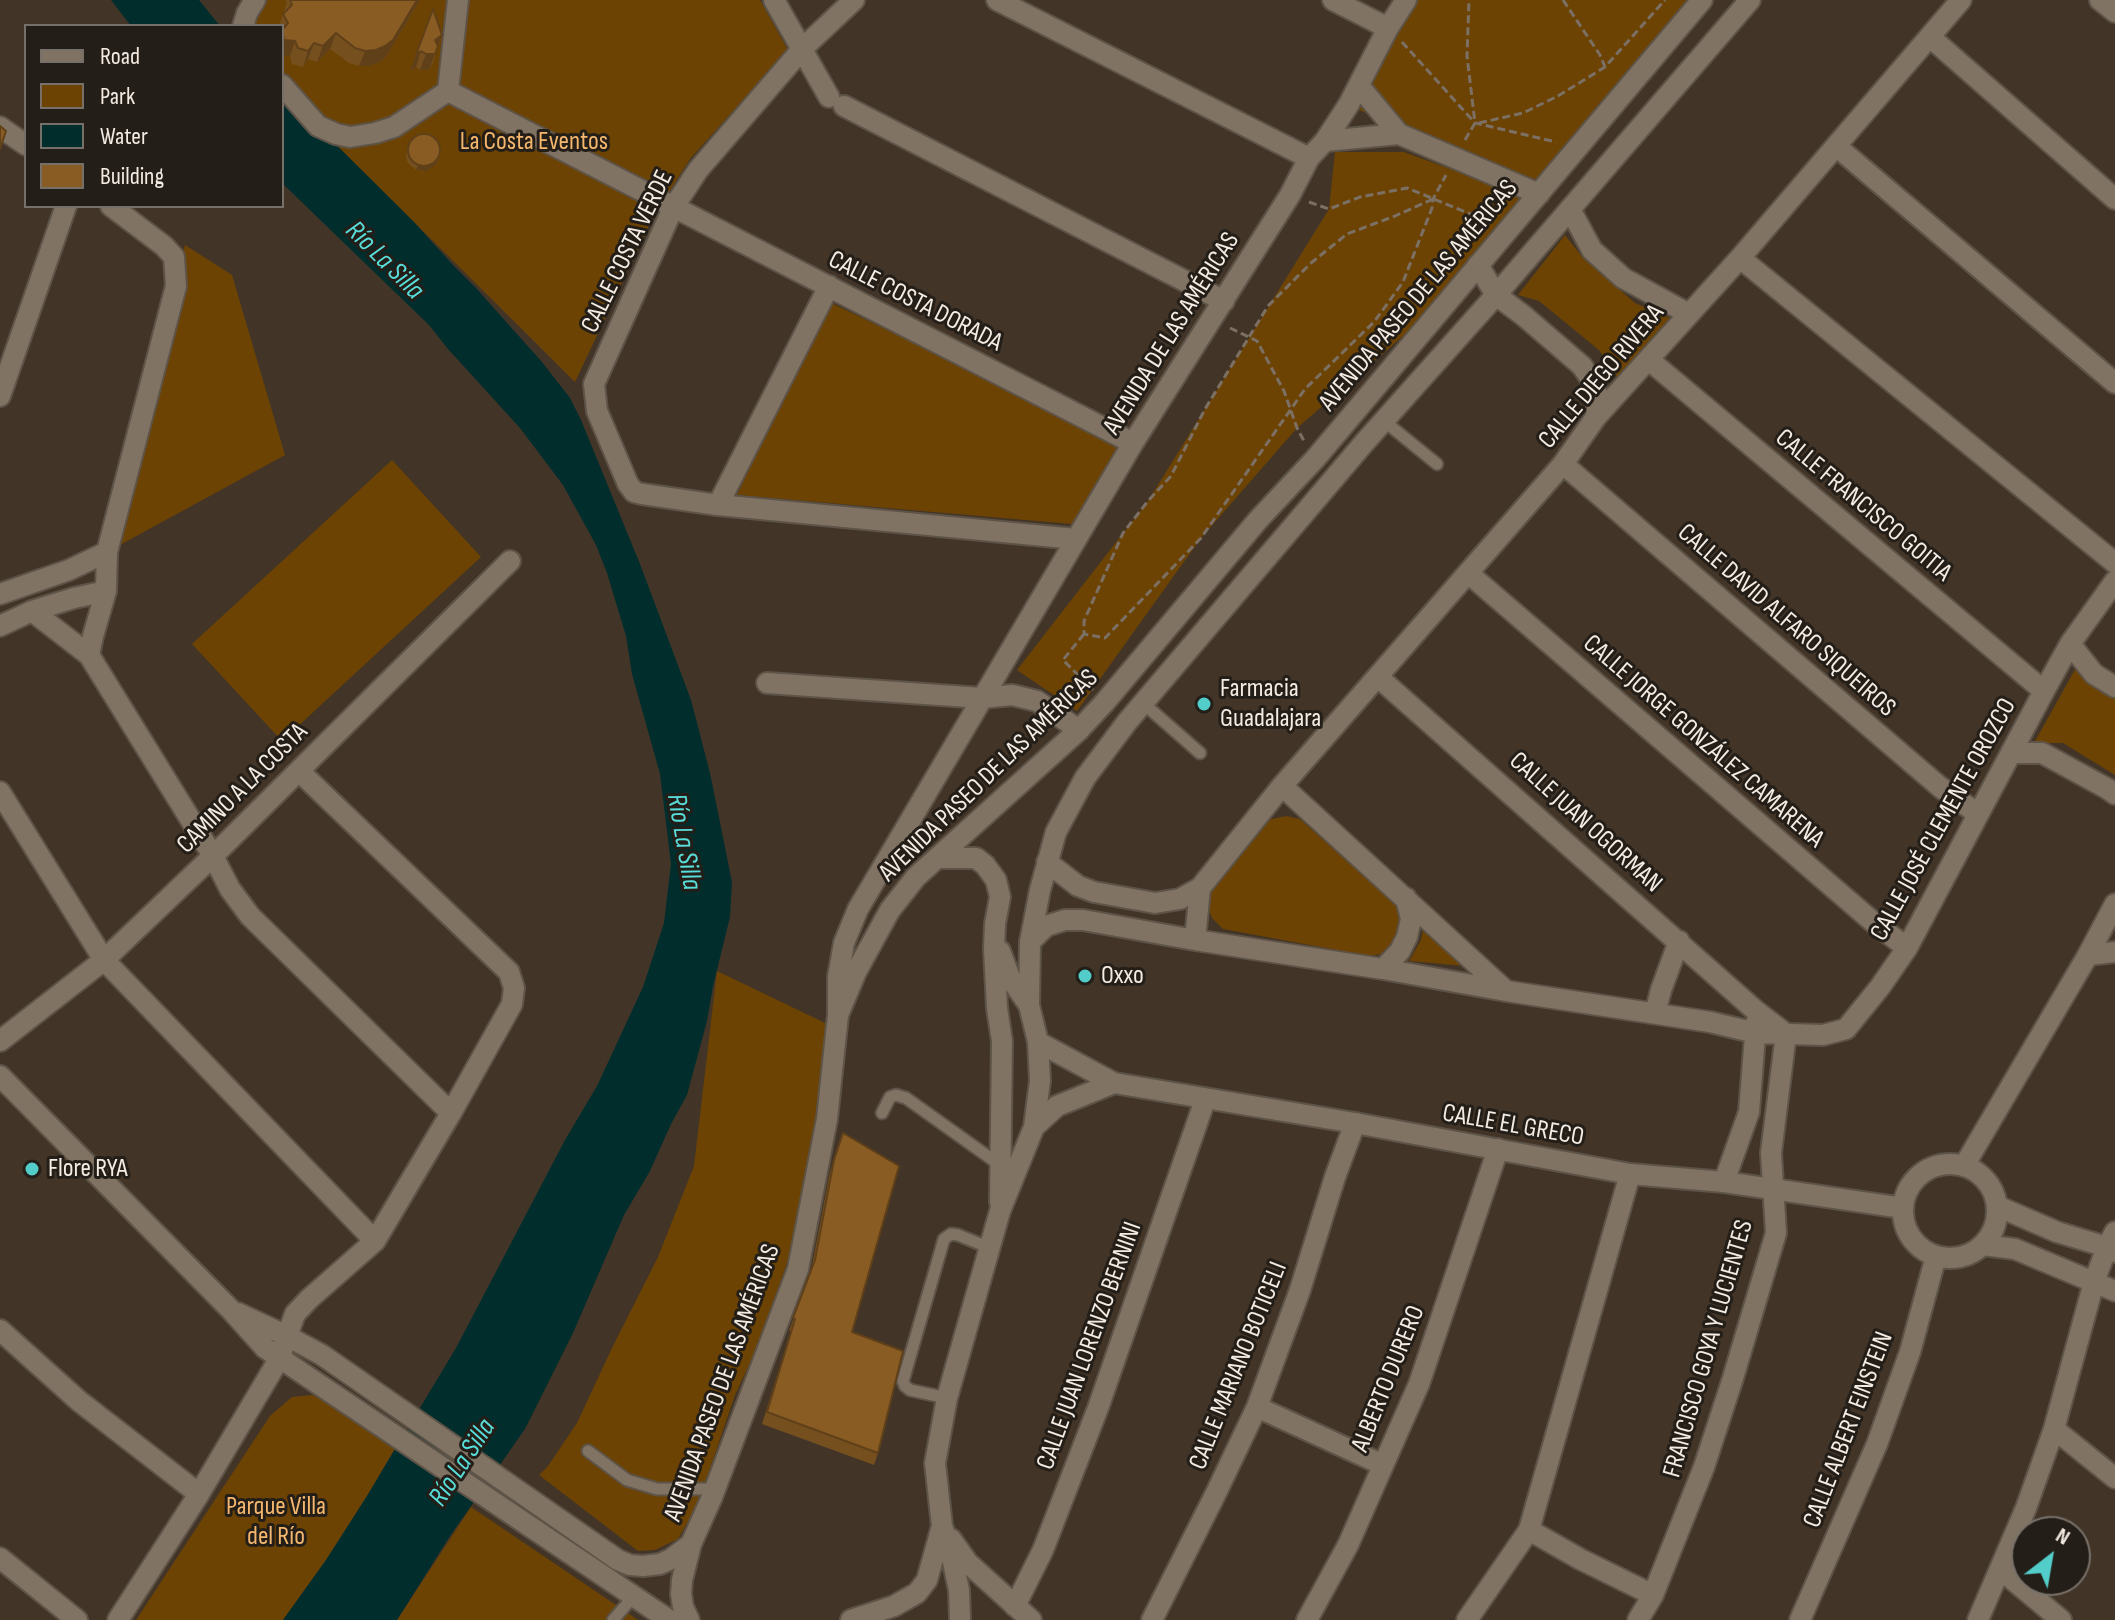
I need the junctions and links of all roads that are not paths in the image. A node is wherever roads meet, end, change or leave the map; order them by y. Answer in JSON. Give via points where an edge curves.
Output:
{"nodes":[{"id":1,"x":255,"y":0,"type":"edge"},
{"id":2,"x":458,"y":0,"type":"edge"},
{"id":3,"x":774,"y":0,"type":"edge"},
{"id":4,"x":854,"y":0,"type":"edge"},
{"id":5,"x":997,"y":0,"type":"edge"},
{"id":6,"x":1333,"y":0,"type":"edge"},
{"id":7,"x":1406,"y":0,"type":"edge"},
{"id":8,"x":1702,"y":0,"type":"edge"},
{"id":9,"x":1750,"y":0,"type":"edge"},
{"id":10,"x":1961,"y":0,"type":"edge"},
{"id":11,"x":2100,"y":0,"type":"edge"},
{"id":12,"x":2115,"y":12,"type":"edge"},
{"id":13,"x":244,"y":24,"type":"edge"},
{"id":14,"x":1388,"y":28,"type":"junction"},
{"id":15,"x":1930,"y":37,"type":"junction"},
{"id":16,"x":803,"y":48,"type":"junction"},
{"id":17,"x":1359,"y":86,"type":"junction"},
{"id":18,"x":284,"y":87,"type":"edge"},
{"id":19,"x":448,"y":91,"type":"junction"},
{"id":20,"x":0,"y":127,"type":"edge"},
{"id":21,"x":1399,"y":134,"type":"junction"},
{"id":22,"x":1325,"y":141,"type":"junction"},
{"id":23,"x":24,"y":144,"type":"edge"},
{"id":24,"x":1836,"y":146,"type":"junction"},
{"id":25,"x":1309,"y":158,"type":"junction"},
{"id":26,"x":1539,"y":194,"type":"junction"},
{"id":27,"x":2115,"y":199,"type":"edge"},
{"id":28,"x":65,"y":208,"type":"edge"},
{"id":29,"x":114,"y":208,"type":"edge"},
{"id":30,"x":673,"y":208,"type":"junction"},
{"id":31,"x":1570,"y":209,"type":"junction"},
{"id":32,"x":1740,"y":258,"type":"junction"},
{"id":33,"x":1478,"y":265,"type":"junction"},
{"id":34,"x":829,"y":286,"type":"junction"},
{"id":35,"x":1496,"y":295,"type":"junction"},
{"id":36,"x":1224,"y":301,"type":"junction"},
{"id":37,"x":1689,"y":314,"type":"junction"},
{"id":38,"x":1649,"y":360,"type":"junction"},
{"id":39,"x":2115,"y":383,"type":"edge"},
{"id":40,"x":0,"y":396,"type":"edge"},
{"id":41,"x":1596,"y":417,"type":"junction"},
{"id":42,"x":1384,"y":421,"type":"junction"},
{"id":43,"x":1133,"y":443,"type":"junction"},
{"id":44,"x":1437,"y":464,"type":"dead end"},
{"id":45,"x":1563,"y":464,"type":"junction"},
{"id":46,"x":718,"y":505,"type":"junction"},
{"id":47,"x":1076,"y":539,"type":"junction"},
{"id":48,"x":107,"y":552,"type":"junction"},
{"id":49,"x":510,"y":561,"type":"dead end"},
{"id":50,"x":2115,"y":563,"type":"edge"},
{"id":51,"x":1468,"y":573,"type":"junction"},
{"id":52,"x":2115,"y":581,"type":"edge"},
{"id":53,"x":106,"y":591,"type":"junction"},
{"id":54,"x":0,"y":594,"type":"edge"},
{"id":55,"x":32,"y":611,"type":"junction"},
{"id":56,"x":0,"y":626,"type":"edge"},
{"id":57,"x":2070,"y":644,"type":"junction"},
{"id":58,"x":89,"y":655,"type":"junction"},
{"id":59,"x":1378,"y":677,"type":"junction"},
{"id":60,"x":767,"y":683,"type":"dead end"},
{"id":61,"x":2115,"y":687,"type":"edge"},
{"id":62,"x":2044,"y":691,"type":"junction"},
{"id":63,"x":982,"y":698,"type":"junction"},
{"id":64,"x":1143,"y":703,"type":"junction"},
{"id":65,"x":1079,"y":730,"type":"junction"},
{"id":66,"x":1200,"y":753,"type":"dead end"},
{"id":67,"x":2012,"y":753,"type":"junction"},
{"id":68,"x":299,"y":771,"type":"junction"},
{"id":69,"x":1282,"y":786,"type":"junction"},
{"id":70,"x":0,"y":792,"type":"edge"},
{"id":71,"x":2115,"y":794,"type":"edge"},
{"id":72,"x":1978,"y":814,"type":"junction"},
{"id":73,"x":213,"y":856,"type":"junction"},
{"id":74,"x":937,"y":858,"type":"junction"},
{"id":75,"x":1047,"y":862,"type":"junction"},
{"id":76,"x":1200,"y":888,"type":"junction"},
{"id":77,"x":1406,"y":898,"type":"junction"},
{"id":78,"x":2115,"y":904,"type":"edge"},
{"id":79,"x":995,"y":924,"type":"junction"},
{"id":80,"x":1195,"y":940,"type":"junction"},
{"id":81,"x":1679,"y":941,"type":"junction"},
{"id":82,"x":1030,"y":942,"type":"junction"},
{"id":83,"x":1907,"y":948,"type":"junction"},
{"id":84,"x":2115,"y":952,"type":"edge"},
{"id":85,"x":2088,"y":955,"type":"junction"},
{"id":86,"x":104,"y":960,"type":"junction"},
{"id":87,"x":1383,"y":969,"type":"junction"},
{"id":88,"x":1506,"y":991,"type":"junction"},
{"id":89,"x":1029,"y":1005,"type":"junction"},
{"id":90,"x":1756,"y":1011,"type":"junction"},
{"id":91,"x":1655,"y":1013,"type":"junction"},
{"id":92,"x":838,"y":1015,"type":"junction"},
{"id":93,"x":1756,"y":1033,"type":"junction"},
{"id":94,"x":1786,"y":1034,"type":"junction"},
{"id":95,"x":0,"y":1041,"type":"edge"},
{"id":96,"x":1038,"y":1042,"type":"junction"},
{"id":97,"x":0,"y":1076,"type":"edge"},
{"id":98,"x":1114,"y":1083,"type":"junction"},
{"id":99,"x":1205,"y":1100,"type":"junction"},
{"id":100,"x":451,"y":1113,"type":"junction"},
{"id":101,"x":882,"y":1113,"type":"dead end"},
{"id":102,"x":1355,"y":1123,"type":"junction"},
{"id":103,"x":1034,"y":1127,"type":"junction"},
{"id":104,"x":1498,"y":1149,"type":"junction"},
{"id":105,"x":1000,"y":1165,"type":"junction"},
{"id":106,"x":1964,"y":1166,"type":"junction"},
{"id":107,"x":1630,"y":1174,"type":"junction"},
{"id":108,"x":1724,"y":1182,"type":"junction"},
{"id":109,"x":1774,"y":1190,"type":"junction"},
{"id":110,"x":1997,"y":1206,"type":"junction"},
{"id":111,"x":1903,"y":1208,"type":"junction"},
{"id":112,"x":1000,"y":1211,"type":"junction"},
{"id":113,"x":375,"y":1241,"type":"junction"},
{"id":114,"x":2112,"y":1244,"type":"edge"},
{"id":115,"x":1983,"y":1245,"type":"junction"},
{"id":116,"x":990,"y":1248,"type":"junction"},
{"id":117,"x":1936,"y":1256,"type":"junction"},
{"id":118,"x":2094,"y":1282,"type":"junction"},
{"id":119,"x":2115,"y":1291,"type":"edge"},
{"id":120,"x":231,"y":1310,"type":"junction"},
{"id":121,"x":0,"y":1330,"type":"edge"},
{"id":122,"x":287,"y":1336,"type":"junction"},
{"id":123,"x":279,"y":1359,"type":"junction"},
{"id":124,"x":947,"y":1398,"type":"junction"},
{"id":125,"x":1257,"y":1407,"type":"junction"},
{"id":126,"x":2054,"y":1429,"type":"junction"},
{"id":127,"x":588,"y":1451,"type":"dead end"},
{"id":128,"x":1383,"y":1465,"type":"junction"},
{"id":129,"x":2115,"y":1478,"type":"edge"},
{"id":130,"x":715,"y":1489,"type":"junction"},
{"id":131,"x":199,"y":1494,"type":"junction"},
{"id":132,"x":942,"y":1526,"type":"junction"},
{"id":133,"x":1529,"y":1530,"type":"junction"},
{"id":134,"x":691,"y":1544,"type":"junction"},
{"id":135,"x":0,"y":1558,"type":"edge"},
{"id":136,"x":2000,"y":1569,"type":"junction"},
{"id":137,"x":1653,"y":1595,"type":"junction"},
{"id":138,"x":633,"y":1597,"type":"junction"},
{"id":139,"x":1015,"y":1606,"type":"junction"},
{"id":140,"x":1806,"y":1618,"type":"edge"},
{"id":141,"x":77,"y":1620,"type":"edge"},
{"id":142,"x":118,"y":1620,"type":"edge"},
{"id":143,"x":613,"y":1620,"type":"edge"},
{"id":144,"x":669,"y":1620,"type":"edge"},
{"id":145,"x":689,"y":1620,"type":"edge"},
{"id":146,"x":851,"y":1620,"type":"edge"},
{"id":147,"x":960,"y":1620,"type":"edge"},
{"id":148,"x":1031,"y":1620,"type":"edge"},
{"id":149,"x":1152,"y":1620,"type":"edge"},
{"id":150,"x":1307,"y":1620,"type":"edge"},
{"id":151,"x":1467,"y":1620,"type":"edge"},
{"id":152,"x":1638,"y":1620,"type":"edge"},
{"id":153,"x":1978,"y":1620,"type":"edge"},
{"id":154,"x":2061,"y":1620,"type":"edge"}],
"edges":[{"from":1,"to":13,"type":"street"},
{"from":2,"to":19,"type":"street"},
{"from":3,"to":16,"type":"street"},
{"from":4,"to":16,"type":"street","name":"CALLE COSTA VERDE"},
{"from":5,"to":25,"type":"street"},
{"from":6,"to":14,"type":"street"},
{"from":7,"to":14,"type":"street","name":"AVENIDA DE LAS AMÉRICAS"},
{"from":8,"to":26,"type":"street","name":"AVENIDA PASEO DE LAS AMÉRICAS"},
{"from":9,"to":31,"type":"street","name":"AVENIDA PASEO DE LAS AMÉRICAS"},
{"from":10,"to":15,"type":"street","name":"CALLE DIEGO RIVERA"},
{"from":11,"to":12,"type":"street"},
{"from":14,"to":17,"type":"street","name":"AVENIDA DE LAS AMÉRICAS"},
{"from":15,"to":24,"type":"street","name":"CALLE DIEGO RIVERA"},
{"from":15,"to":27,"type":"street"},
{"from":16,"to":30,"type":"street","name":"CALLE COSTA VERDE","via":[[698,170]]},
{"from":16,"to":36,"type":"street","via":[[820,84],[836,102]]},
{"from":17,"to":21,"type":"street"},
{"from":17,"to":22,"type":"street","name":"AVENIDA DE LAS AMÉRICAS"},
{"from":18,"to":19,"type":"street","via":[[318,126],[350,137],[394,127]]},
{"from":19,"to":30,"type":"street","name":"CALLE COSTA DORADA"},
{"from":20,"to":23,"type":"street"},
{"from":21,"to":22,"type":"street"},
{"from":21,"to":26,"type":"street"},
{"from":22,"to":25,"type":"street","name":"AVENIDA DE LAS AMÉRICAS"},
{"from":24,"to":32,"type":"street","name":"CALLE DIEGO RIVERA"},
{"from":24,"to":39,"type":"street"},
{"from":25,"to":36,"type":"street","name":"AVENIDA DE LAS AMÉRICAS"},
{"from":26,"to":33,"type":"street","name":"AVENIDA PASEO DE LAS AMÉRICAS"},
{"from":28,"to":40,"type":"street"},
{"from":29,"to":48,"type":"street","via":[[174,257],[176,286]]},
{"from":30,"to":34,"type":"street","name":"CALLE COSTA DORADA"},
{"from":30,"to":46,"type":"street","name":"CALLE COSTA VERDE","via":[[594,384],[594,396],[634,492]]},
{"from":31,"to":35,"type":"street","name":"AVENIDA PASEO DE LAS AMÉRICAS"},
{"from":31,"to":37,"type":"street","via":[[1592,250],[1623,278]]},
{"from":32,"to":37,"type":"street","name":"CALLE DIEGO RIVERA"},
{"from":32,"to":50,"type":"street"},
{"from":33,"to":35,"type":"street"},
{"from":33,"to":65,"type":"street","name":"AVENIDA PASEO DE LAS AMÉRICAS"},
{"from":34,"to":43,"type":"street","name":"CALLE COSTA DORADA"},
{"from":34,"to":46,"type":"street"},
{"from":35,"to":41,"type":"street","via":[[1582,366],[1595,385]]},
{"from":35,"to":42,"type":"street","name":"AVENIDA PASEO DE LAS AMÉRICAS"},
{"from":36,"to":43,"type":"street","name":"AVENIDA DE LAS AMÉRICAS"},
{"from":37,"to":38,"type":"street","name":"CALLE DIEGO RIVERA"},
{"from":38,"to":41,"type":"street","name":"CALLE DIEGO RIVERA"},
{"from":38,"to":62,"type":"street","name":"CALLE FRANCISCO GOITIA"},
{"from":41,"to":45,"type":"street","name":"CALLE DIEGO RIVERA"},
{"from":42,"to":44,"type":"lane"},
{"from":42,"to":64,"type":"street","name":"AVENIDA PASEO DE LAS AMÉRICAS"},
{"from":43,"to":47,"type":"street","name":"AVENIDA DE LAS AMÉRICAS"},
{"from":45,"to":51,"type":"street","name":"CALLE DIEGO RIVERA"},
{"from":45,"to":72,"type":"street","name":"CALLE DAVID ALFARO SIQUEIROS"},
{"from":46,"to":47,"type":"street"},
{"from":47,"to":63,"type":"street","name":"AVENIDA DE LAS AMÉRICAS"},
{"from":48,"to":53,"type":"street"},
{"from":48,"to":54,"type":"street"},
{"from":49,"to":68,"type":"street","name":"CAMINO A LA COSTA"},
{"from":51,"to":59,"type":"street","name":"CALLE DIEGO RIVERA"},
{"from":51,"to":83,"type":"street","name":"CALLE JORGE GONZÁLEZ CAMARENA"},
{"from":52,"to":57,"type":"street","name":"CALLE JOSÉ CLEMENTE OROZCO"},
{"from":53,"to":55,"type":"street"},
{"from":53,"to":58,"type":"street"},
{"from":55,"to":56,"type":"street"},
{"from":55,"to":58,"type":"street"},
{"from":57,"to":61,"type":"street","via":[[2094,674]]},
{"from":57,"to":62,"type":"street","name":"CALLE JOSÉ CLEMENTE OROZCO"},
{"from":58,"to":73,"type":"street"},
{"from":59,"to":69,"type":"street","name":"CALLE DIEGO RIVERA"},
{"from":59,"to":81,"type":"street","name":"CALLE JUAN OGORMAN"},
{"from":60,"to":63,"type":"street"},
{"from":62,"to":67,"type":"street","name":"CALLE JOSÉ CLEMENTE OROZCO"},
{"from":63,"to":65,"type":"street","via":[[1012,695],[1037,701]]},
{"from":63,"to":92,"type":"street","via":[[858,909],[844,943]]},
{"from":64,"to":66,"type":"lane"},
{"from":64,"to":75,"type":"street","name":"AVENIDA PASEO DE LAS AMÉRICAS","via":[[1085,778],[1056,832]]},
{"from":65,"to":74,"type":"street","name":"AVENIDA PASEO DE LAS AMÉRICAS"},
{"from":67,"to":71,"type":"street","via":[[2042,753]]},
{"from":67,"to":72,"type":"street","name":"CALLE JOSÉ CLEMENTE OROZCO"},
{"from":68,"to":73,"type":"street","name":"CAMINO A LA COSTA"},
{"from":68,"to":100,"type":"street","via":[[509,972],[512,1004]]},
{"from":69,"to":76,"type":"street","name":"CALLE DIEGO RIVERA"},
{"from":69,"to":77,"type":"street"},
{"from":70,"to":86,"type":"street"},
{"from":72,"to":83,"type":"street","name":"CALLE JOSÉ CLEMENTE OROZCO"},
{"from":73,"to":86,"type":"street","name":"CAMINO A LA COSTA"},
{"from":73,"to":100,"type":"street","via":[[250,916]]},
{"from":74,"to":79,"type":"street","via":[[976,858],[985,865],[1000,897]]},
{"from":74,"to":92,"type":"street","name":"AVENIDA PASEO DE LAS AMÉRICAS","via":[[890,910]]},
{"from":75,"to":76,"type":"street","via":[[1078,886],[1155,903],[1180,899]]},
{"from":75,"to":82,"type":"street","name":"AVENIDA PASEO DE LAS AMÉRICAS"},
{"from":76,"to":80,"type":"street"},
{"from":77,"to":87,"type":"street","via":[[1411,919],[1407,937]]},
{"from":77,"to":88,"type":"street"},
{"from":78,"to":85,"type":"street"},
{"from":79,"to":89,"type":"street","via":[[1010,978]]},
{"from":79,"to":105,"type":"street","via":[[1002,1041]]},
{"from":80,"to":82,"type":"street","name":"CALLE JOSÉ CLEMENTE OROZCO","via":[[1065,920],[1046,926]]},
{"from":80,"to":87,"type":"street","name":"CALLE JOSÉ CLEMENTE OROZCO"},
{"from":81,"to":90,"type":"street","name":"CALLE JUAN OGORMAN"},
{"from":81,"to":91,"type":"street"},
{"from":82,"to":89,"type":"street","name":"AVENIDA PASEO DE LAS AMÉRICAS"},
{"from":83,"to":94,"type":"street","name":"CALLE JOSÉ CLEMENTE OROZCO","via":[[1846,1029],[1823,1035]]},
{"from":84,"to":85,"type":"street"},
{"from":85,"to":106,"type":"street"},
{"from":86,"to":95,"type":"street","name":"CAMINO A LA COSTA"},
{"from":86,"to":113,"type":"street"},
{"from":87,"to":88,"type":"street","name":"CALLE JOSÉ CLEMENTE OROZCO"},
{"from":88,"to":91,"type":"street","name":"CALLE JOSÉ CLEMENTE OROZCO"},
{"from":89,"to":96,"type":"street","name":"AVENIDA PASEO DE LAS AMÉRICAS"},
{"from":90,"to":93,"type":"street"},
{"from":90,"to":94,"type":"street","name":"CALLE JUAN OGORMAN"},
{"from":91,"to":93,"type":"street","name":"CALLE JOSÉ CLEMENTE OROZCO"},
{"from":92,"to":130,"type":"street","name":"AVENIDA PASEO DE LAS AMÉRICAS","via":[[827,1119],[798,1269]]},
{"from":93,"to":94,"type":"street","name":"CALLE JOSÉ CLEMENTE OROZCO"},
{"from":93,"to":108,"type":"street","name":"FRANCISCO GOYA Y LUCIENTES","via":[[1749,1112]]},
{"from":94,"to":109,"type":"street","name":"FRANCISCO GOYA Y LUCIENTES","via":[[1771,1153]]},
{"from":96,"to":98,"type":"street","name":"CALLE EL GRECO"},
{"from":96,"to":103,"type":"street","name":"AVENIDA PASEO DE LAS AMÉRICAS"},
{"from":97,"to":120,"type":"street"},
{"from":98,"to":99,"type":"street","name":"CALLE EL GRECO"},
{"from":98,"to":103,"type":"street","via":[[1057,1106]]},
{"from":99,"to":102,"type":"street","name":"CALLE EL GRECO"},
{"from":99,"to":139,"type":"street","name":"CALLE JUAN LORENZO BERNINI","via":[[1098,1408],[1043,1550]]},
{"from":100,"to":113,"type":"street"},
{"from":101,"to":105,"type":"lane","via":[[890,1097],[906,1098]]},
{"from":102,"to":104,"type":"street","name":"CALLE EL GRECO"},
{"from":102,"to":125,"type":"street","name":"CALLE MARIANO BOTICELI"},
{"from":103,"to":112,"type":"street","name":"AVENIDA PASEO DE LAS AMÉRICAS"},
{"from":104,"to":107,"type":"street","name":"CALLE EL GRECO"},
{"from":104,"to":128,"type":"street","name":"ALBERTO DURERO","via":[[1419,1384]]},
{"from":105,"to":112,"type":"street"},
{"from":106,"to":110,"type":"street","via":[[1986,1181]]},
{"from":106,"to":111,"type":"street","via":[[1930,1168],[1907,1191]]},
{"from":107,"to":108,"type":"street","name":"CALLE EL GRECO"},
{"from":107,"to":133,"type":"street"},
{"from":108,"to":109,"type":"street","name":"CALLE EL GRECO"},
{"from":109,"to":111,"type":"street","name":"CALLE EL GRECO"},
{"from":109,"to":137,"type":"street","name":"FRANCISCO GOYA Y LUCIENTES","via":[[1776,1233],[1733,1378]]},
{"from":110,"to":114,"type":"street","via":[[2057,1232]]},
{"from":110,"to":115,"type":"street"},
{"from":111,"to":117,"type":"street","via":[[1911,1237]]},
{"from":112,"to":116,"type":"street","name":"AVENIDA PASEO DE LAS AMÉRICAS"},
{"from":113,"to":122,"type":"street","via":[[295,1314]]},
{"from":114,"to":118,"type":"street"},
{"from":115,"to":117,"type":"street","via":[[1953,1258]]},
{"from":115,"to":118,"type":"street","via":[[2015,1249]]},
{"from":116,"to":124,"type":"street","name":"AVENIDA PASEO DE LAS AMÉRICAS"},
{"from":116,"to":124,"type":"lane","via":[[958,1235],[944,1239],[911,1352],[905,1386]]},
{"from":117,"to":140,"type":"street","name":"CALLE ALBERT EINSTEIN","via":[[1877,1444]]},
{"from":118,"to":119,"type":"street"},
{"from":118,"to":126,"type":"street"},
{"from":120,"to":122,"type":"street"},
{"from":120,"to":123,"type":"street"},
{"from":121,"to":131,"type":"street","via":[[79,1401]]},
{"from":122,"to":123,"type":"street"},
{"from":122,"to":134,"type":"street","via":[[618,1560],[660,1564]]},
{"from":123,"to":131,"type":"street"},
{"from":123,"to":138,"type":"street"},
{"from":124,"to":132,"type":"street","name":"AVENIDA PASEO DE LAS AMÉRICAS","via":[[935,1463]]},
{"from":125,"to":128,"type":"street"},
{"from":125,"to":149,"type":"street","name":"CALLE MARIANO BOTICELI"},
{"from":126,"to":129,"type":"street"},
{"from":126,"to":136,"type":"street"},
{"from":127,"to":130,"type":"lane","via":[[627,1480],[657,1489]]},
{"from":128,"to":150,"type":"street","name":"ALBERTO DURERO"},
{"from":130,"to":134,"type":"street","name":"AVENIDA PASEO DE LAS AMÉRICAS"},
{"from":131,"to":142,"type":"street"},
{"from":132,"to":139,"type":"street","via":[[968,1563]]},
{"from":132,"to":146,"type":"street","via":[[927,1580],[917,1593]]},
{"from":132,"to":147,"type":"street","name":"AVENIDA PASEO DE LAS AMÉRICAS","via":[[959,1590]]},
{"from":133,"to":137,"type":"street"},
{"from":133,"to":151,"type":"street"},
{"from":134,"to":145,"type":"street","name":"AVENIDA PASEO DE LAS AMÉRICAS","via":[[681,1594]]},
{"from":135,"to":141,"type":"street"},
{"from":136,"to":153,"type":"street"},
{"from":136,"to":154,"type":"street"},
{"from":137,"to":152,"type":"street","name":"FRANCISCO GOYA Y LUCIENTES"},
{"from":138,"to":143,"type":"lane"},
{"from":138,"to":144,"type":"street"},
{"from":139,"to":148,"type":"street"}]}
